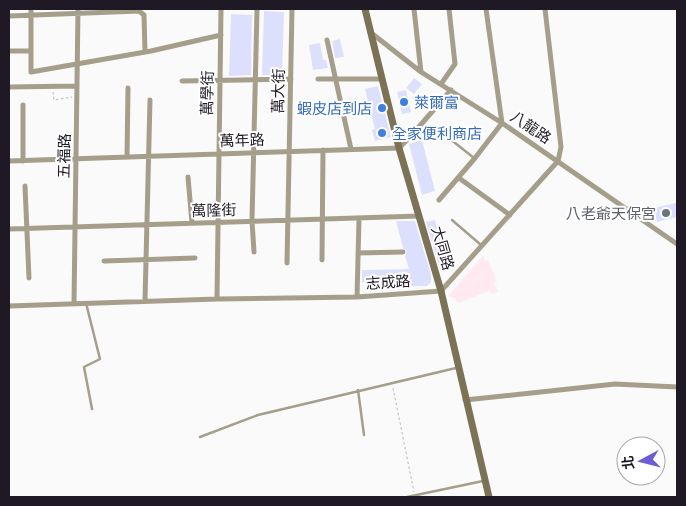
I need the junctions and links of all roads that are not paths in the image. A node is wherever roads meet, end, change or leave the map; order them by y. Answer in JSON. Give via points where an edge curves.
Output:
{"nodes":[{"id":1,"x":31,"y":9,"type":"edge"},
{"id":2,"x":221,"y":9,"type":"edge"},
{"id":3,"x":257,"y":9,"type":"edge"},
{"id":4,"x":292,"y":9,"type":"edge"},
{"id":5,"x":365,"y":9,"type":"edge"},
{"id":6,"x":414,"y":9,"type":"edge"},
{"id":7,"x":448,"y":9,"type":"edge"},
{"id":8,"x":486,"y":9,"type":"edge"},
{"id":9,"x":546,"y":9,"type":"edge"},
{"id":10,"x":78,"y":12,"type":"edge"},
{"id":11,"x":9,"y":16,"type":"edge"},
{"id":12,"x":31,"y":16,"type":"junction"},
{"id":13,"x":370,"y":32,"type":"junction"},
{"id":14,"x":221,"y":34,"type":"junction"},
{"id":15,"x":328,"y":40,"type":"dead end"},
{"id":16,"x":9,"y":51,"type":"edge"},
{"id":17,"x":31,"y":51,"type":"junction"},
{"id":18,"x":145,"y":52,"type":"junction"},
{"id":19,"x":77,"y":64,"type":"junction"},
{"id":20,"x":421,"y":72,"type":"junction"},
{"id":21,"x":256,"y":78,"type":"junction"},
{"id":22,"x":291,"y":79,"type":"junction"},
{"id":23,"x":318,"y":79,"type":"dead end"},
{"id":24,"x":336,"y":79,"type":"junction"},
{"id":25,"x":382,"y":79,"type":"junction"},
{"id":26,"x":220,"y":80,"type":"junction"},
{"id":27,"x":182,"y":81,"type":"dead end"},
{"id":28,"x":442,"y":84,"type":"junction"},
{"id":29,"x":77,"y":86,"type":"junction"},
{"id":30,"x":9,"y":87,"type":"edge"},
{"id":31,"x":128,"y":88,"type":"dead end"},
{"id":32,"x":451,"y":90,"type":"junction"},
{"id":33,"x":150,"y":100,"type":"dead end"},
{"id":34,"x":23,"y":105,"type":"dead end"},
{"id":35,"x":502,"y":123,"type":"junction"},
{"id":36,"x":440,"y":131,"type":"dead end"},
{"id":37,"x":399,"y":148,"type":"junction"},
{"id":38,"x":351,"y":149,"type":"junction"},
{"id":39,"x":323,"y":150,"type":"junction"},
{"id":40,"x":289,"y":151,"type":"junction"},
{"id":41,"x":254,"y":152,"type":"junction"},
{"id":42,"x":218,"y":154,"type":"junction"},
{"id":43,"x":149,"y":156,"type":"junction"},
{"id":44,"x":126,"y":157,"type":"junction"},
{"id":45,"x":475,"y":158,"type":"junction"},
{"id":46,"x":76,"y":159,"type":"junction"},
{"id":47,"x":9,"y":161,"type":"edge"},
{"id":48,"x":23,"y":161,"type":"junction"},
{"id":49,"x":558,"y":161,"type":"junction"},
{"id":50,"x":188,"y":177,"type":"dead end"},
{"id":51,"x":459,"y":178,"type":"junction"},
{"id":52,"x":25,"y":186,"type":"dead end"},
{"id":53,"x":439,"y":200,"type":"dead end"},
{"id":54,"x":510,"y":215,"type":"junction"},
{"id":55,"x":419,"y":216,"type":"junction"},
{"id":56,"x":359,"y":219,"type":"junction"},
{"id":57,"x":322,"y":220,"type":"junction"},
{"id":58,"x":452,"y":220,"type":"dead end"},
{"id":59,"x":252,"y":221,"type":"junction"},
{"id":60,"x":287,"y":221,"type":"junction"},
{"id":61,"x":218,"y":222,"type":"junction"},
{"id":62,"x":192,"y":223,"type":"junction"},
{"id":63,"x":147,"y":224,"type":"junction"},
{"id":64,"x":75,"y":226,"type":"junction"},
{"id":65,"x":26,"y":228,"type":"junction"},
{"id":66,"x":9,"y":229,"type":"edge"},
{"id":67,"x":677,"y":244,"type":"edge"},
{"id":68,"x":482,"y":246,"type":"junction"},
{"id":69,"x":254,"y":252,"type":"dead end"},
{"id":70,"x":403,"y":252,"type":"dead end"},
{"id":71,"x":358,"y":253,"type":"junction"},
{"id":72,"x":195,"y":258,"type":"dead end"},
{"id":73,"x":146,"y":260,"type":"junction"},
{"id":74,"x":322,"y":260,"type":"dead end"},
{"id":75,"x":104,"y":261,"type":"dead end"},
{"id":76,"x":287,"y":264,"type":"dead end"},
{"id":77,"x":29,"y":278,"type":"dead end"},
{"id":78,"x":441,"y":292,"type":"junction"},
{"id":79,"x":357,"y":297,"type":"junction"},
{"id":80,"x":217,"y":299,"type":"junction"},
{"id":81,"x":145,"y":301,"type":"junction"},
{"id":82,"x":74,"y":304,"type":"junction"},
{"id":83,"x":86,"y":304,"type":"junction"},
{"id":84,"x":9,"y":306,"type":"edge"},
{"id":85,"x":458,"y":367,"type":"junction"},
{"id":86,"x":677,"y":387,"type":"edge"},
{"id":87,"x":358,"y":390,"type":"junction"},
{"id":88,"x":465,"y":400,"type":"junction"},
{"id":89,"x":92,"y":408,"type":"dead end"},
{"id":90,"x":364,"y":436,"type":"dead end"},
{"id":91,"x":200,"y":437,"type":"dead end"},
{"id":92,"x":485,"y":481,"type":"junction"},
{"id":93,"x":413,"y":496,"type":"edge"},
{"id":94,"x":407,"y":497,"type":"edge"},
{"id":95,"x":489,"y":497,"type":"edge"}],
"edges":[{"from":1,"to":12,"type":"street"},
{"from":2,"to":14,"type":"street","name":"萬學街"},
{"from":3,"to":21,"type":"street"},
{"from":4,"to":22,"type":"street","name":"萬大街"},
{"from":5,"to":13,"type":"main road","name":"大同路"},
{"from":6,"to":20,"type":"street"},
{"from":7,"to":28,"type":"street","via":[[455,64]]},
{"from":8,"to":35,"type":"street"},
{"from":9,"to":49,"type":"street","via":[[561,146]]},
{"from":10,"to":12,"type":"street"},
{"from":10,"to":18,"type":"street","via":[[140,11],[144,15]]},
{"from":10,"to":19,"type":"street","name":"五福路"},
{"from":11,"to":12,"type":"street"},
{"from":12,"to":17,"type":"street"},
{"from":13,"to":20,"type":"street","name":"八龍路"},
{"from":13,"to":25,"type":"main road","name":"大同路"},
{"from":14,"to":18,"type":"street"},
{"from":14,"to":26,"type":"street","name":"萬學街"},
{"from":15,"to":24,"type":"street"},
{"from":16,"to":17,"type":"street"},
{"from":17,"to":19,"type":"street","via":[[31,72]]},
{"from":18,"to":19,"type":"street"},
{"from":19,"to":29,"type":"street","name":"五福路"},
{"from":20,"to":28,"type":"street","name":"八龍路"},
{"from":21,"to":22,"type":"street"},
{"from":21,"to":26,"type":"street"},
{"from":21,"to":41,"type":"street"},
{"from":22,"to":40,"type":"street","name":"萬大街"},
{"from":23,"to":24,"type":"street"},
{"from":24,"to":25,"type":"street"},
{"from":24,"to":38,"type":"street"},
{"from":25,"to":37,"type":"main road","name":"大同路"},
{"from":26,"to":27,"type":"street"},
{"from":26,"to":42,"type":"street","name":"萬學街"},
{"from":28,"to":32,"type":"street","name":"八龍路"},
{"from":29,"to":30,"type":"street"},
{"from":29,"to":46,"type":"street","name":"五福路"},
{"from":31,"to":44,"type":"street"},
{"from":32,"to":35,"type":"street","name":"八龍路"},
{"from":32,"to":37,"type":"street"},
{"from":33,"to":43,"type":"street"},
{"from":34,"to":48,"type":"street"},
{"from":35,"to":45,"type":"street"},
{"from":35,"to":49,"type":"street","name":"八龍路"},
{"from":36,"to":45,"type":"lane"},
{"from":37,"to":38,"type":"street","name":"萬年路"},
{"from":37,"to":55,"type":"main road","name":"大同路"},
{"from":38,"to":39,"type":"street","name":"萬年路"},
{"from":39,"to":40,"type":"street","name":"萬年路"},
{"from":39,"to":57,"type":"street"},
{"from":40,"to":41,"type":"street","name":"萬年路"},
{"from":40,"to":60,"type":"street","name":"萬大街"},
{"from":41,"to":42,"type":"street","name":"萬年路"},
{"from":41,"to":59,"type":"street"},
{"from":42,"to":43,"type":"street","name":"萬年路"},
{"from":42,"to":61,"type":"street","name":"萬學街"},
{"from":43,"to":44,"type":"street","name":"萬年路"},
{"from":43,"to":63,"type":"street"},
{"from":44,"to":46,"type":"street","name":"萬年路"},
{"from":45,"to":51,"type":"street"},
{"from":46,"to":48,"type":"street","name":"萬年路"},
{"from":46,"to":64,"type":"street","name":"五福路"},
{"from":47,"to":48,"type":"street","name":"萬年路"},
{"from":49,"to":54,"type":"street"},
{"from":49,"to":67,"type":"street","name":"八龍路"},
{"from":50,"to":62,"type":"street"},
{"from":51,"to":53,"type":"street"},
{"from":51,"to":54,"type":"street"},
{"from":52,"to":65,"type":"street"},
{"from":54,"to":68,"type":"street"},
{"from":55,"to":56,"type":"street","name":"萬隆街"},
{"from":55,"to":78,"type":"main road","name":"大同路"},
{"from":56,"to":57,"type":"street","name":"萬隆街"},
{"from":56,"to":71,"type":"street"},
{"from":57,"to":60,"type":"street","name":"萬隆街"},
{"from":57,"to":74,"type":"street"},
{"from":58,"to":68,"type":"lane"},
{"from":59,"to":60,"type":"street","name":"萬隆街"},
{"from":59,"to":61,"type":"street","name":"萬隆街"},
{"from":59,"to":69,"type":"street"},
{"from":60,"to":76,"type":"street","name":"萬大街"},
{"from":61,"to":62,"type":"street","name":"萬隆街"},
{"from":61,"to":80,"type":"street","name":"萬學街"},
{"from":62,"to":63,"type":"street","name":"萬隆街"},
{"from":63,"to":64,"type":"street","name":"萬隆街"},
{"from":63,"to":73,"type":"street"},
{"from":64,"to":65,"type":"street","name":"萬隆街"},
{"from":64,"to":82,"type":"street","name":"五福路"},
{"from":65,"to":66,"type":"street","name":"萬隆街"},
{"from":65,"to":77,"type":"street"},
{"from":68,"to":78,"type":"street"},
{"from":70,"to":71,"type":"street"},
{"from":71,"to":79,"type":"street"},
{"from":72,"to":73,"type":"street"},
{"from":73,"to":75,"type":"street"},
{"from":73,"to":81,"type":"street"},
{"from":78,"to":79,"type":"street","name":"志成路"},
{"from":78,"to":85,"type":"main road","name":"大同路"},
{"from":79,"to":80,"type":"street","name":"志成路"},
{"from":80,"to":81,"type":"street","name":"志成路"},
{"from":81,"to":83,"type":"street","name":"志成路"},
{"from":82,"to":83,"type":"street","name":"志成路"},
{"from":82,"to":84,"type":"street","name":"志成路"},
{"from":83,"to":89,"type":"lane","via":[[100,359],[84,367]]},
{"from":85,"to":87,"type":"lane"},
{"from":85,"to":88,"type":"main road","name":"大同路"},
{"from":86,"to":88,"type":"street","via":[[615,384]]},
{"from":87,"to":90,"type":"lane"},
{"from":87,"to":91,"type":"lane","via":[[258,415]]},
{"from":88,"to":92,"type":"main road","name":"大同路"},
{"from":92,"to":93,"type":"lane"},
{"from":92,"to":95,"type":"main road","name":"大同路"},
{"from":93,"to":94,"type":"lane"}]}
